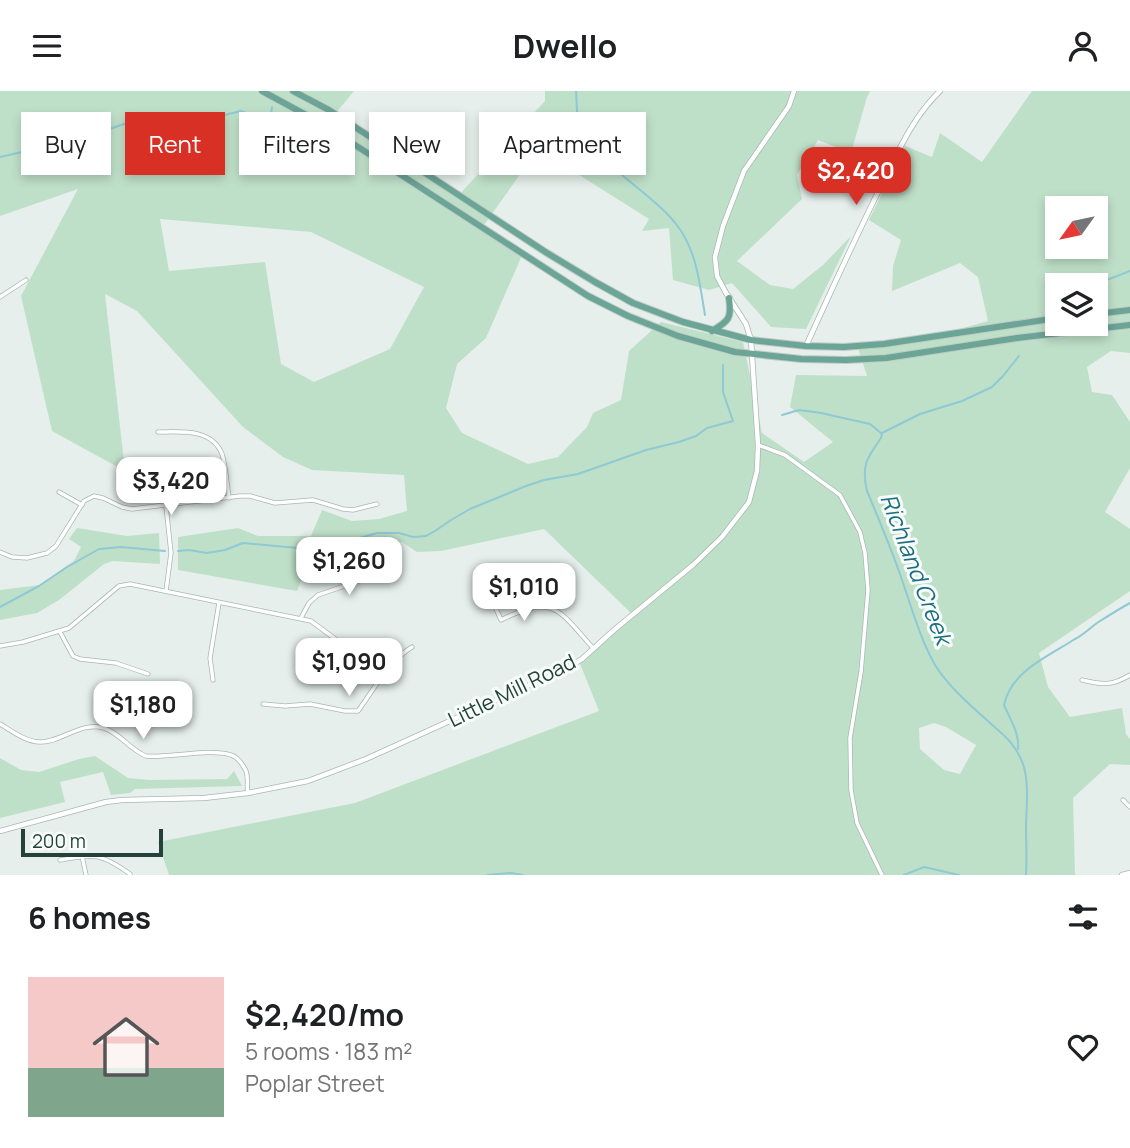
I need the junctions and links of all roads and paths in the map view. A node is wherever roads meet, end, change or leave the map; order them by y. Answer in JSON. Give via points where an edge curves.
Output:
{"nodes":[{"id":1,"x":262,"y":91,"type":"edge"},
{"id":2,"x":293,"y":91,"type":"edge"},
{"id":3,"x":794,"y":91,"type":"edge"},
{"id":4,"x":940,"y":91,"type":"edge"},
{"id":5,"x":489,"y":215,"type":"junction"},
{"id":6,"x":482,"y":227,"type":"junction"},
{"id":7,"x":26,"y":281,"type":"dead end"},
{"id":8,"x":0,"y":297,"type":"edge"},
{"id":9,"x":729,"y":298,"type":"junction"},
{"id":10,"x":1130,"y":310,"type":"edge"},
{"id":11,"x":1108,"y":313,"type":"edge"},
{"id":12,"x":1044,"y":320,"type":"joint"},
{"id":13,"x":1130,"y":325,"type":"edge"},
{"id":14,"x":1108,"y":327,"type":"edge"},
{"id":15,"x":712,"y":331,"type":"junction"},
{"id":16,"x":1045,"y":334,"type":"joint"},
{"id":17,"x":751,"y":340,"type":"junction"},
{"id":18,"x":806,"y":347,"type":"junction"},
{"id":19,"x":751,"y":354,"type":"junction"},
{"id":20,"x":158,"y":432,"type":"dead end"},
{"id":21,"x":758,"y":445,"type":"junction"},
{"id":22,"x":59,"y":492,"type":"dead end"},
{"id":23,"x":229,"y":498,"type":"junction"},
{"id":24,"x":377,"y":504,"type":"dead end"},
{"id":25,"x":82,"y":505,"type":"junction"},
{"id":26,"x":166,"y":506,"type":"junction"},
{"id":27,"x":0,"y":552,"type":"edge"},
{"id":28,"x":396,"y":574,"type":"dead end"},
{"id":29,"x":486,"y":586,"type":"dead end"},
{"id":30,"x":166,"y":591,"type":"junction"},
{"id":31,"x":219,"y":602,"type":"junction"},
{"id":32,"x":301,"y":618,"type":"junction"},
{"id":33,"x":60,"y":632,"type":"junction"},
{"id":34,"x":0,"y":646,"type":"edge"},
{"id":35,"x":412,"y":647,"type":"dead end"},
{"id":36,"x":593,"y":648,"type":"junction"},
{"id":37,"x":148,"y":674,"type":"dead end"},
{"id":38,"x":384,"y":675,"type":"junction"},
{"id":39,"x":1130,"y":675,"type":"edge"},
{"id":40,"x":214,"y":680,"type":"dead end"},
{"id":41,"x":1082,"y":680,"type":"dead end"},
{"id":42,"x":263,"y":704,"type":"dead end"},
{"id":43,"x":0,"y":725,"type":"edge"},
{"id":44,"x":248,"y":793,"type":"junction"},
{"id":45,"x":1123,"y":800,"type":"dead end"},
{"id":46,"x":1130,"y":807,"type":"edge"},
{"id":47,"x":0,"y":831,"type":"edge"},
{"id":48,"x":82,"y":856,"type":"junction"},
{"id":49,"x":60,"y":860,"type":"dead end"},
{"id":50,"x":1130,"y":873,"type":"edge"},
{"id":51,"x":130,"y":874,"type":"edge"},
{"id":52,"x":86,"y":875,"type":"edge"},
{"id":53,"x":882,"y":875,"type":"edge"},
{"id":54,"x":1122,"y":875,"type":"edge"}],
"edges":[{"from":1,"to":6,"type":"main road","via":[[321,123]]},
{"from":2,"to":5,"type":"main road"},
{"from":3,"to":9,"type":"street","name":"Little Mill Road","via":[[789,106],[744,171],[723,226],[715,257],[717,276]]},
{"from":4,"to":18,"type":"street","via":[[912,124]]},
{"from":5,"to":6,"type":"main road"},
{"from":5,"to":15,"type":"main road","via":[[633,303]]},
{"from":6,"to":19,"type":"main road","via":[[588,296],[628,316],[678,336]]},
{"from":7,"to":8,"type":"street"},
{"from":9,"to":15,"type":"main road","via":[[732,312],[726,323]]},
{"from":9,"to":17,"type":"street","name":"Little Mill Road"},
{"from":10,"to":11,"type":"main road"},
{"from":12,"to":16,"type":"main road"},
{"from":12,"to":18,"type":"main road","via":[[884,344]]},
{"from":13,"to":14,"type":"main road"},
{"from":15,"to":17,"type":"main road"},
{"from":16,"to":19,"type":"main road","via":[[886,358],[801,359]]},
{"from":17,"to":18,"type":"main road"},
{"from":17,"to":19,"type":"street","name":"Little Mill Road"},
{"from":19,"to":21,"type":"street","name":"Little Mill Road"},
{"from":20,"to":23,"type":"street","via":[[194,432],[208,437],[222,454]]},
{"from":21,"to":36,"type":"street","name":"Little Mill Road","via":[[749,502],[738,519],[693,565]]},
{"from":21,"to":53,"type":"street","via":[[785,454],[840,495],[860,532],[868,590],[850,738],[851,790],[857,823]]},
{"from":22,"to":25,"type":"street"},
{"from":23,"to":24,"type":"street","via":[[250,496],[275,503],[313,500],[353,510]]},
{"from":23,"to":26,"type":"street"},
{"from":25,"to":26,"type":"street","via":[[94,496],[122,507]]},
{"from":25,"to":27,"type":"street","via":[[47,553],[27,558]]},
{"from":26,"to":30,"type":"street","via":[[172,552]]},
{"from":28,"to":32,"type":"street","via":[[382,573],[318,595]]},
{"from":29,"to":36,"type":"street","via":[[501,620],[526,609],[551,608]]},
{"from":30,"to":31,"type":"street"},
{"from":30,"to":33,"type":"street","via":[[119,586]]},
{"from":31,"to":32,"type":"street"},
{"from":31,"to":40,"type":"street","via":[[210,658]]},
{"from":32,"to":38,"type":"street"},
{"from":33,"to":34,"type":"street"},
{"from":33,"to":37,"type":"street","via":[[72,656]]},
{"from":35,"to":38,"type":"street"},
{"from":36,"to":44,"type":"street","name":"Little Mill Road","via":[[567,668],[366,759],[308,781]]},
{"from":38,"to":42,"type":"street","via":[[358,711]]},
{"from":39,"to":41,"type":"street","via":[[1110,684]]},
{"from":43,"to":44,"type":"street","via":[[38,743],[87,727],[104,728],[146,756],[229,754],[248,775]]},
{"from":44,"to":47,"type":"street","name":"Little Mill Road","via":[[106,802]]},
{"from":45,"to":46,"type":"street"},
{"from":48,"to":49,"type":"street"},
{"from":48,"to":51,"type":"street","via":[[112,861]]},
{"from":48,"to":52,"type":"street"},
{"from":50,"to":54,"type":"street"}]}
